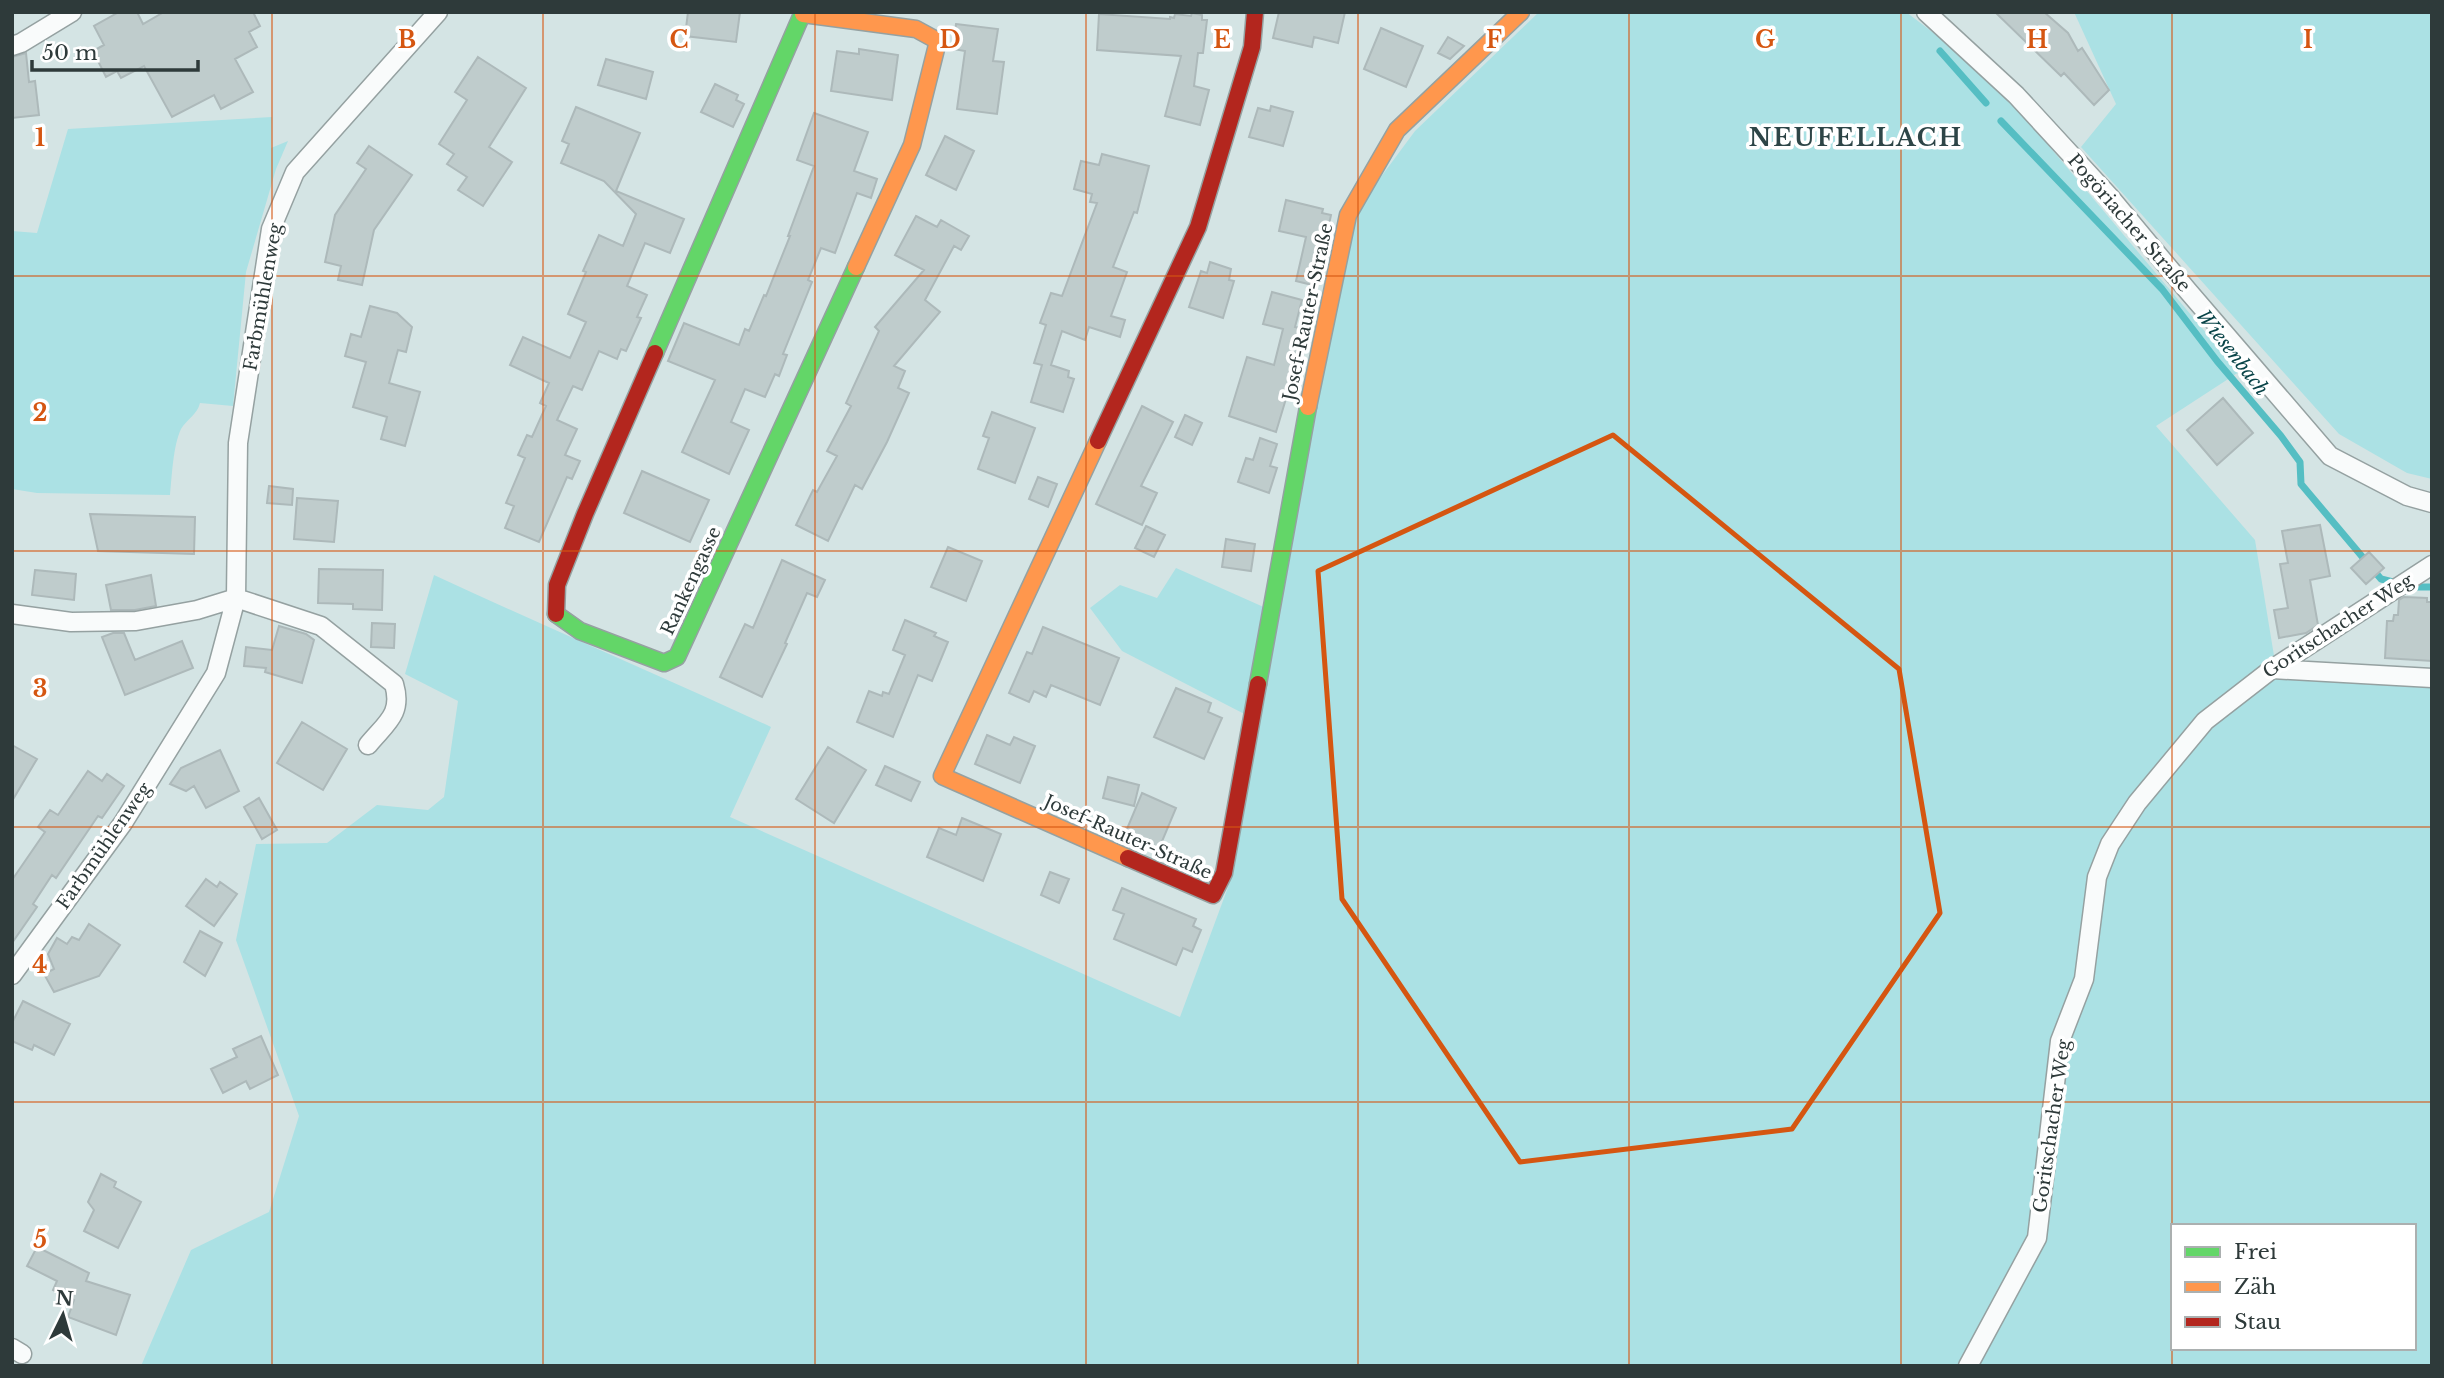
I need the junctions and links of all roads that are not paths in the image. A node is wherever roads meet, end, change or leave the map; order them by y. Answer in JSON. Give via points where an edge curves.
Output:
{"nodes":[{"id":1,"x":72,"y":12,"type":"edge"},
{"id":2,"x":438,"y":12,"type":"edge"},
{"id":3,"x":1255,"y":12,"type":"edge"},
{"id":4,"x":1521,"y":12,"type":"edge"},
{"id":5,"x":1926,"y":12,"type":"edge"},
{"id":6,"x":803,"y":13,"type":"edge"},
{"id":7,"x":12,"y":46,"type":"edge"},
{"id":8,"x":2432,"y":503,"type":"edge"},
{"id":9,"x":2432,"y":565,"type":"edge"},
{"id":10,"x":236,"y":598,"type":"junction"},
{"id":11,"x":12,"y":614,"type":"edge"},
{"id":12,"x":2272,"y":669,"type":"junction"},
{"id":13,"x":2432,"y":678,"type":"edge"},
{"id":14,"x":368,"y":745,"type":"dead end"},
{"id":15,"x":12,"y":975,"type":"edge"},
{"id":16,"x":1968,"y":1366,"type":"edge"}],
"edges":[{"from":1,"to":7,"type":"street"},
{"from":2,"to":10,"type":"street","name":"Farbmühlenweg","via":[[295,172],[271,229],[238,443]]},
{"from":3,"to":4,"type":"street","name":"Josef-Rauter-Straße","via":[[1252,47],[1198,227],[942,776],[1213,895],[1224,873],[1306,417],[1348,215],[1397,130]]},
{"from":5,"to":8,"type":"street","name":"Pogöriacher Straße","via":[[2016,95],[2109,196],[2330,456],[2407,496]]},
{"from":6,"to":6,"type":"street","name":"Rankengasse","via":[[557,585],[555,613],[580,631],[664,663],[677,657],[912,145],[938,41],[916,29]]},
{"from":9,"to":12,"type":"street","name":"Goritschacher Weg"},
{"from":10,"to":11,"type":"street","via":[[135,621],[71,622]]},
{"from":10,"to":14,"type":"street","via":[[321,626],[394,684],[397,709]]},
{"from":10,"to":15,"type":"street","name":"Farbmühlenweg","via":[[216,673],[123,823]]},
{"from":12,"to":13,"type":"street"},
{"from":12,"to":16,"type":"street","name":"Goritschacher Weg","via":[[2205,721],[2137,803],[2110,844],[2097,877],[2084,979],[2060,1041],[2037,1238]]}]}
